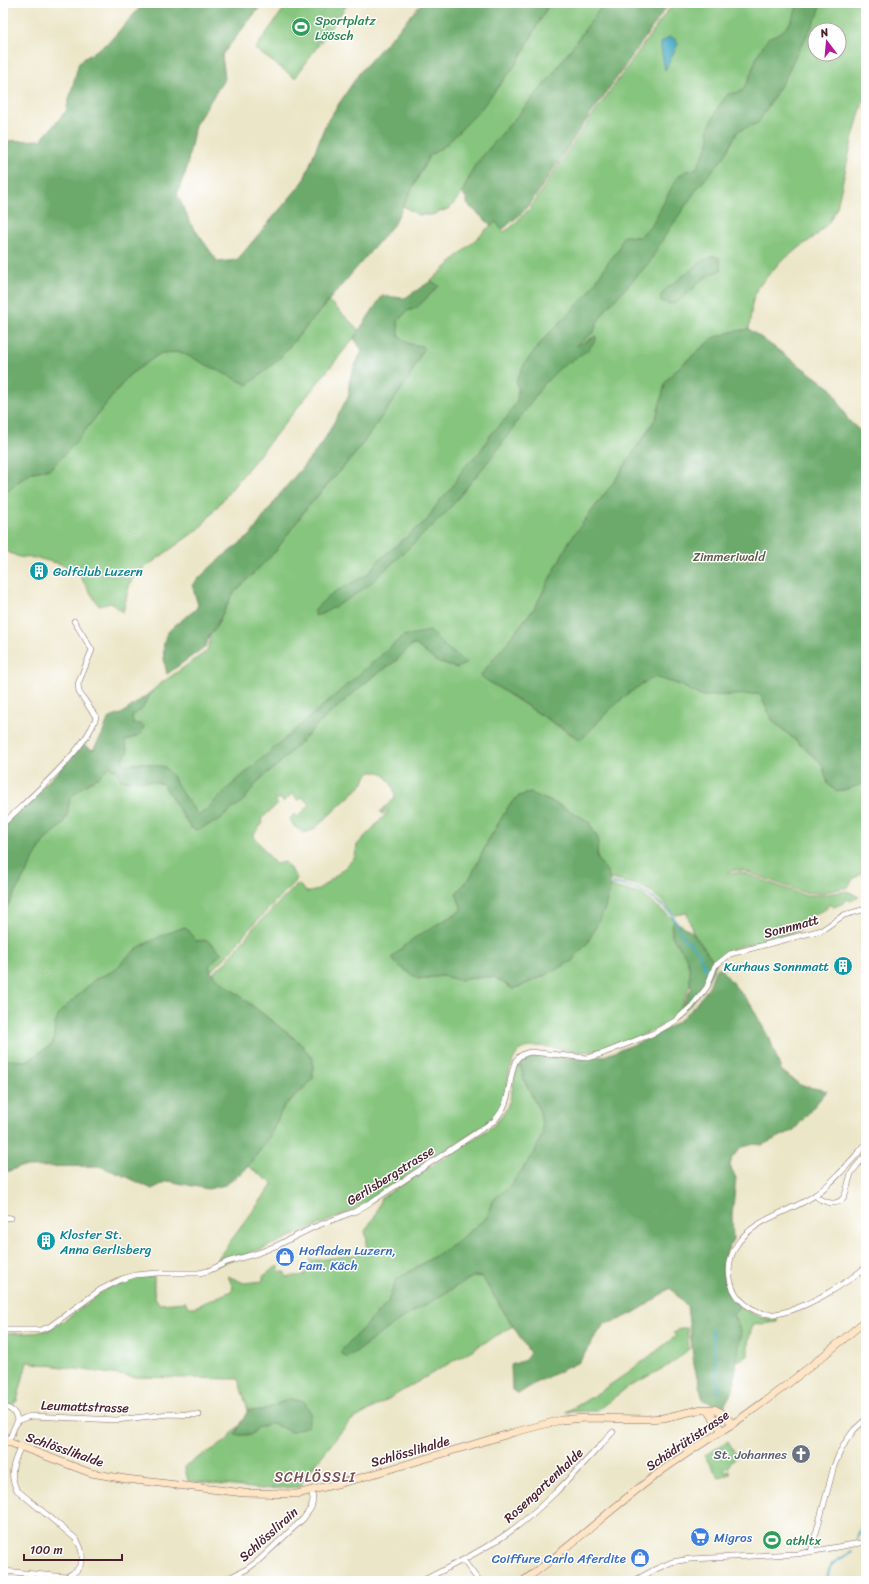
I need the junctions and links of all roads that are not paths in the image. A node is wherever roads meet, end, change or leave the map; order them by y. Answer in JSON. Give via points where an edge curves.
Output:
{"nodes":[{"id":1,"x":74,"y":621,"type":"dead end"},
{"id":2,"x":3,"y":824,"type":"edge"},
{"id":3,"x":866,"y":908,"type":"edge"},
{"id":4,"x":721,"y":961,"type":"joint"},
{"id":5,"x":866,"y":1144,"type":"edge"},
{"id":6,"x":866,"y":1155,"type":"edge"},
{"id":7,"x":814,"y":1195,"type":"junction"},
{"id":8,"x":3,"y":1217,"type":"edge"},
{"id":9,"x":11,"y":1218,"type":"dead end"},
{"id":10,"x":866,"y":1266,"type":"edge"},
{"id":11,"x":866,"y":1320,"type":"edge"},
{"id":12,"x":3,"y":1330,"type":"edge"},
{"id":13,"x":3,"y":1406,"type":"edge"},
{"id":14,"x":708,"y":1410,"type":"junction"},
{"id":15,"x":199,"y":1415,"type":"dead end"},
{"id":16,"x":866,"y":1419,"type":"edge"},
{"id":17,"x":17,"y":1420,"type":"junction"},
{"id":18,"x":733,"y":1424,"type":"junction"},
{"id":19,"x":722,"y":1431,"type":"junction"},
{"id":20,"x":613,"y":1432,"type":"dead end"},
{"id":21,"x":6,"y":1441,"type":"edge"},
{"id":22,"x":21,"y":1446,"type":"junction"},
{"id":23,"x":312,"y":1491,"type":"junction"},
{"id":24,"x":866,"y":1542,"type":"edge"},
{"id":25,"x":812,"y":1552,"type":"junction"},
{"id":26,"x":463,"y":1560,"type":"junction"},
{"id":27,"x":3,"y":1571,"type":"edge"},
{"id":28,"x":223,"y":1581,"type":"edge"},
{"id":29,"x":422,"y":1581,"type":"edge"},
{"id":30,"x":479,"y":1581,"type":"edge"},
{"id":31,"x":523,"y":1581,"type":"edge"},
{"id":32,"x":634,"y":1581,"type":"edge"}],
"edges":[{"from":1,"to":2,"type":"street","via":[[92,650],[78,684],[79,692],[96,717],[87,737],[58,770]]},
{"from":3,"to":4,"type":"street","name":"Sonnmatt","via":[[848,914],[822,930],[738,951]]},
{"from":4,"to":12,"type":"street","name":"Gerlisbergstrasse","via":[[715,966],[707,987],[690,1008],[654,1034],[587,1058],[531,1052],[523,1054],[514,1064],[507,1101],[494,1121],[356,1211],[314,1227],[278,1245],[226,1262],[208,1271],[135,1275],[122,1279],[100,1290],[58,1322],[43,1329]]},
{"from":5,"to":7,"type":"street","via":[[836,1177]]},
{"from":6,"to":7,"type":"street","via":[[852,1172],[848,1188],[840,1201],[829,1203]]},
{"from":7,"to":10,"type":"street","via":[[767,1219],[744,1236],[737,1245],[729,1271],[730,1282],[742,1302],[753,1309],[773,1314],[785,1312],[820,1298]]},
{"from":8,"to":9,"type":"street"},
{"from":11,"to":18,"type":"main road","name":"Schädrütistrasse","via":[[812,1365]]},
{"from":13,"to":17,"type":"street","via":[[13,1411]]},
{"from":14,"to":18,"type":"main road","name":"Schlösslihalde","via":[[714,1409],[722,1413]]},
{"from":14,"to":19,"type":"main road"},
{"from":14,"to":23,"type":"main road","name":"Schlösslihalde","via":[[652,1419],[584,1418],[550,1422]]},
{"from":15,"to":17,"type":"street","name":"Leumattstrasse","via":[[170,1414],[116,1420],[32,1416]]},
{"from":16,"to":25,"type":"street","via":[[846,1440],[834,1466]]},
{"from":17,"to":21,"type":"street"},
{"from":18,"to":19,"type":"main road","name":"Schädrütistrasse"},
{"from":19,"to":31,"type":"main road","name":"Schädrütistrasse","via":[[657,1474],[571,1546]]},
{"from":20,"to":26,"type":"street","name":"Rosengartenhalde","via":[[534,1513],[507,1534]]},
{"from":21,"to":22,"type":"main road","name":"Schlösslihalde"},
{"from":22,"to":23,"type":"main road","name":"Schlösslihalde","via":[[91,1473],[126,1479],[271,1495]]},
{"from":22,"to":27,"type":"street","via":[[13,1463],[13,1483],[17,1490],[76,1538],[83,1554],[82,1562],[78,1570],[66,1577]]},
{"from":23,"to":28,"type":"street","name":"Schlösslirain","via":[[311,1508],[303,1520],[258,1561]]},
{"from":24,"to":25,"type":"street"},
{"from":25,"to":32,"type":"street","via":[[778,1556],[690,1559],[656,1568]]},
{"from":26,"to":29,"type":"street","name":"Rosengartenhalde"},
{"from":26,"to":30,"type":"street"}]}
